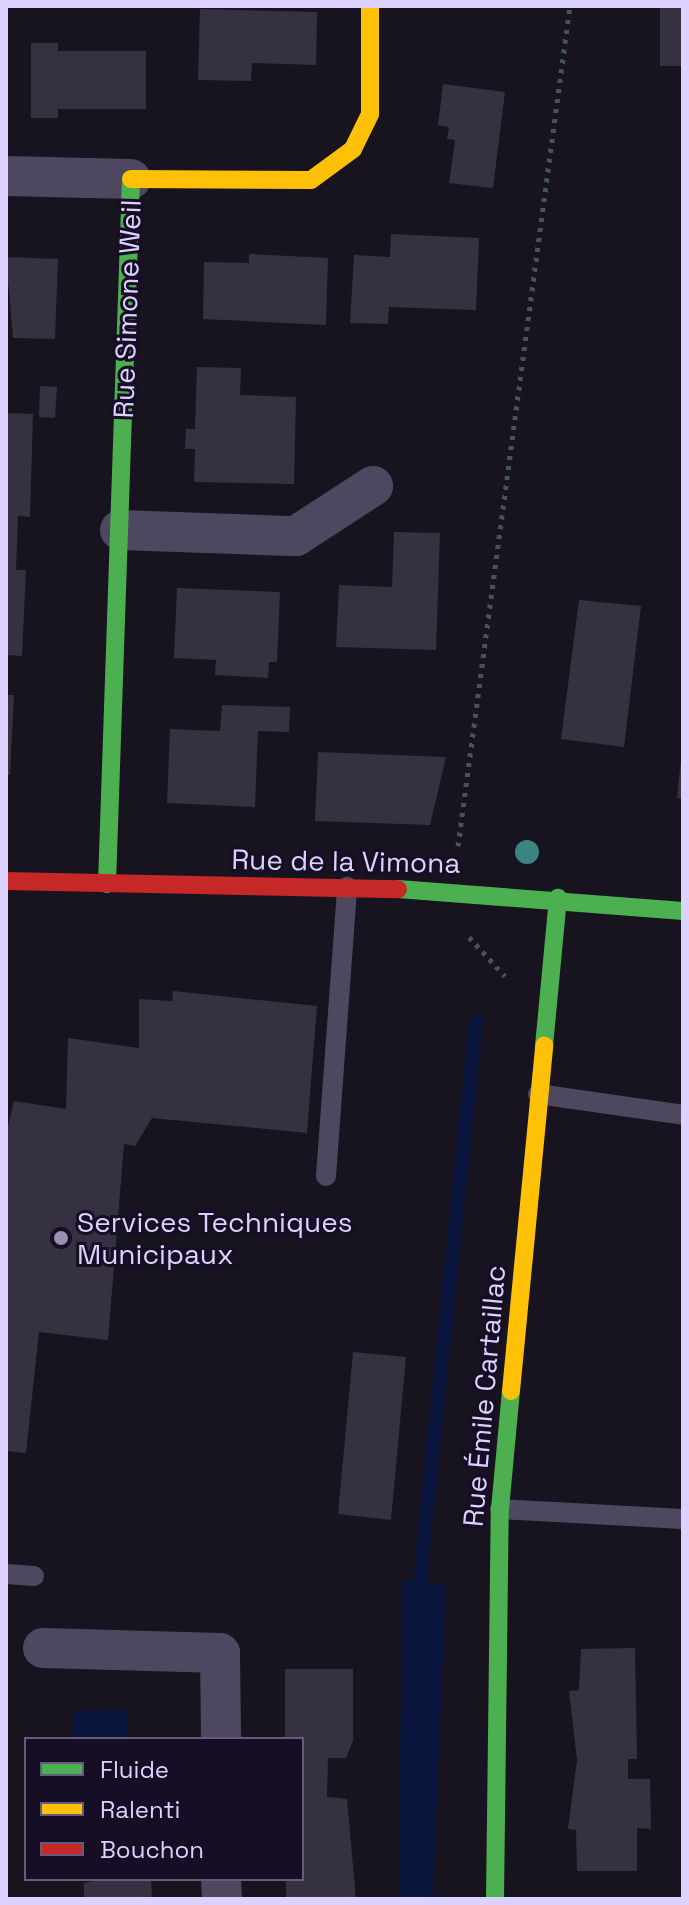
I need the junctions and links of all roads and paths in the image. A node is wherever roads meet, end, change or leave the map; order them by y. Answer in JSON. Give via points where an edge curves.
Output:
{"nodes":[{"id":1,"x":370,"y":6,"type":"edge"},
{"id":2,"x":570,"y":6,"type":"edge"},
{"id":3,"x":6,"y":176,"type":"edge"},
{"id":4,"x":131,"y":179,"type":"junction"},
{"id":5,"x":373,"y":486,"type":"dead end"},
{"id":6,"x":120,"y":530,"type":"junction"},
{"id":7,"x":6,"y":881,"type":"edge"},
{"id":8,"x":107,"y":884,"type":"junction"},
{"id":9,"x":347,"y":887,"type":"junction"},
{"id":10,"x":452,"y":890,"type":"junction"},
{"id":11,"x":558,"y":898,"type":"junction"},
{"id":12,"x":683,"y":911,"type":"edge"},
{"id":13,"x":538,"y":1094,"type":"junction"},
{"id":14,"x":683,"y":1115,"type":"edge"},
{"id":15,"x":326,"y":1176,"type":"dead end"},
{"id":16,"x":500,"y":1509,"type":"junction"},
{"id":17,"x":683,"y":1519,"type":"edge"},
{"id":18,"x":6,"y":1574,"type":"edge"},
{"id":19,"x":34,"y":1576,"type":"dead end"},
{"id":20,"x":43,"y":1648,"type":"dead end"},
{"id":21,"x":221,"y":1737,"type":"edge"},
{"id":22,"x":495,"y":1899,"type":"edge"}],
"edges":[{"from":1,"to":4,"type":"street","name":"Rue Simone Weil","via":[[370,114],[353,149],[311,180]]},
{"from":2,"to":10,"type":"path"},
{"from":3,"to":4,"type":"street"},
{"from":4,"to":6,"type":"street","name":"Rue Simone Weil"},
{"from":5,"to":6,"type":"street","via":[[296,536]]},
{"from":6,"to":8,"type":"street","name":"Rue Simone Weil"},
{"from":7,"to":8,"type":"street","name":"Rue de la Vimona"},
{"from":8,"to":9,"type":"street","name":"Rue de la Vimona"},
{"from":9,"to":10,"type":"street","name":"Rue de la Vimona"},
{"from":9,"to":15,"type":"lane"},
{"from":10,"to":11,"type":"street","name":"Rue de la Vimona"},
{"from":11,"to":12,"type":"street","name":"Rue de la Vimona"},
{"from":11,"to":13,"type":"street","name":"Rue Émile Cartaillac"},
{"from":13,"to":14,"type":"lane"},
{"from":13,"to":16,"type":"street","name":"Rue Émile Cartaillac"},
{"from":16,"to":17,"type":"lane"},
{"from":16,"to":22,"type":"street","name":"Rue Émile Cartaillac"},
{"from":18,"to":19,"type":"lane"},
{"from":20,"to":21,"type":"street","via":[[220,1653]]}]}
